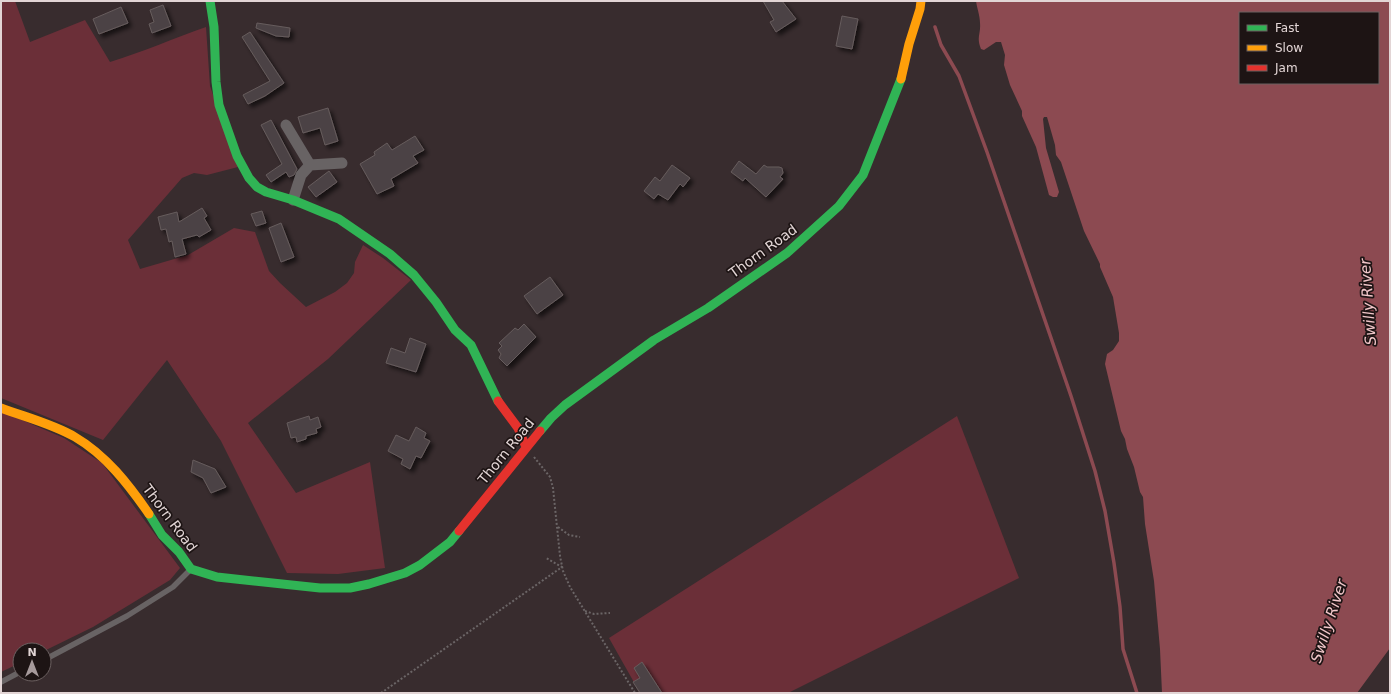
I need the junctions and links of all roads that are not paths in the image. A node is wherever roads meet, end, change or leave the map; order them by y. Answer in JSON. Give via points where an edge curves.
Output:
{"nodes":[{"id":1,"x":210,"y":1,"type":"edge"},
{"id":2,"x":921,"y":1,"type":"edge"},
{"id":3,"x":286,"y":125,"type":"dead end"},
{"id":4,"x":342,"y":163,"type":"dead end"},
{"id":5,"x":310,"y":165,"type":"junction"},
{"id":6,"x":292,"y":200,"type":"junction"},
{"id":7,"x":1,"y":408,"type":"edge"},
{"id":8,"x":526,"y":447,"type":"junction"},
{"id":9,"x":191,"y":569,"type":"junction"},
{"id":10,"x":52,"y":656,"type":"edge"},
{"id":11,"x":12,"y":676,"type":"edge"},
{"id":12,"x":1,"y":682,"type":"edge"}],
"edges":[{"from":1,"to":6,"type":"street","via":[[219,104],[237,156],[257,187]]},
{"from":2,"to":8,"type":"street","name":"Thorn Road","via":[[900,82],[863,175],[839,206],[787,253],[708,308],[654,340],[582,392],[551,418]]},
{"from":3,"to":5,"type":"street"},
{"from":4,"to":5,"type":"street"},
{"from":5,"to":6,"type":"street","via":[[301,175]]},
{"from":6,"to":8,"type":"street","via":[[339,219],[364,234],[414,275],[455,330],[471,345],[499,403],[518,428]]},
{"from":7,"to":9,"type":"street","name":"Thorn Road","via":[[75,437],[100,455],[122,478],[162,535]]},
{"from":8,"to":9,"type":"street","name":"Thorn Road","via":[[450,542],[420,565],[404,573],[350,588],[320,588],[217,577]]},
{"from":9,"to":10,"type":"lane","via":[[173,587],[127,616]]},
{"from":11,"to":12,"type":"lane"}]}
